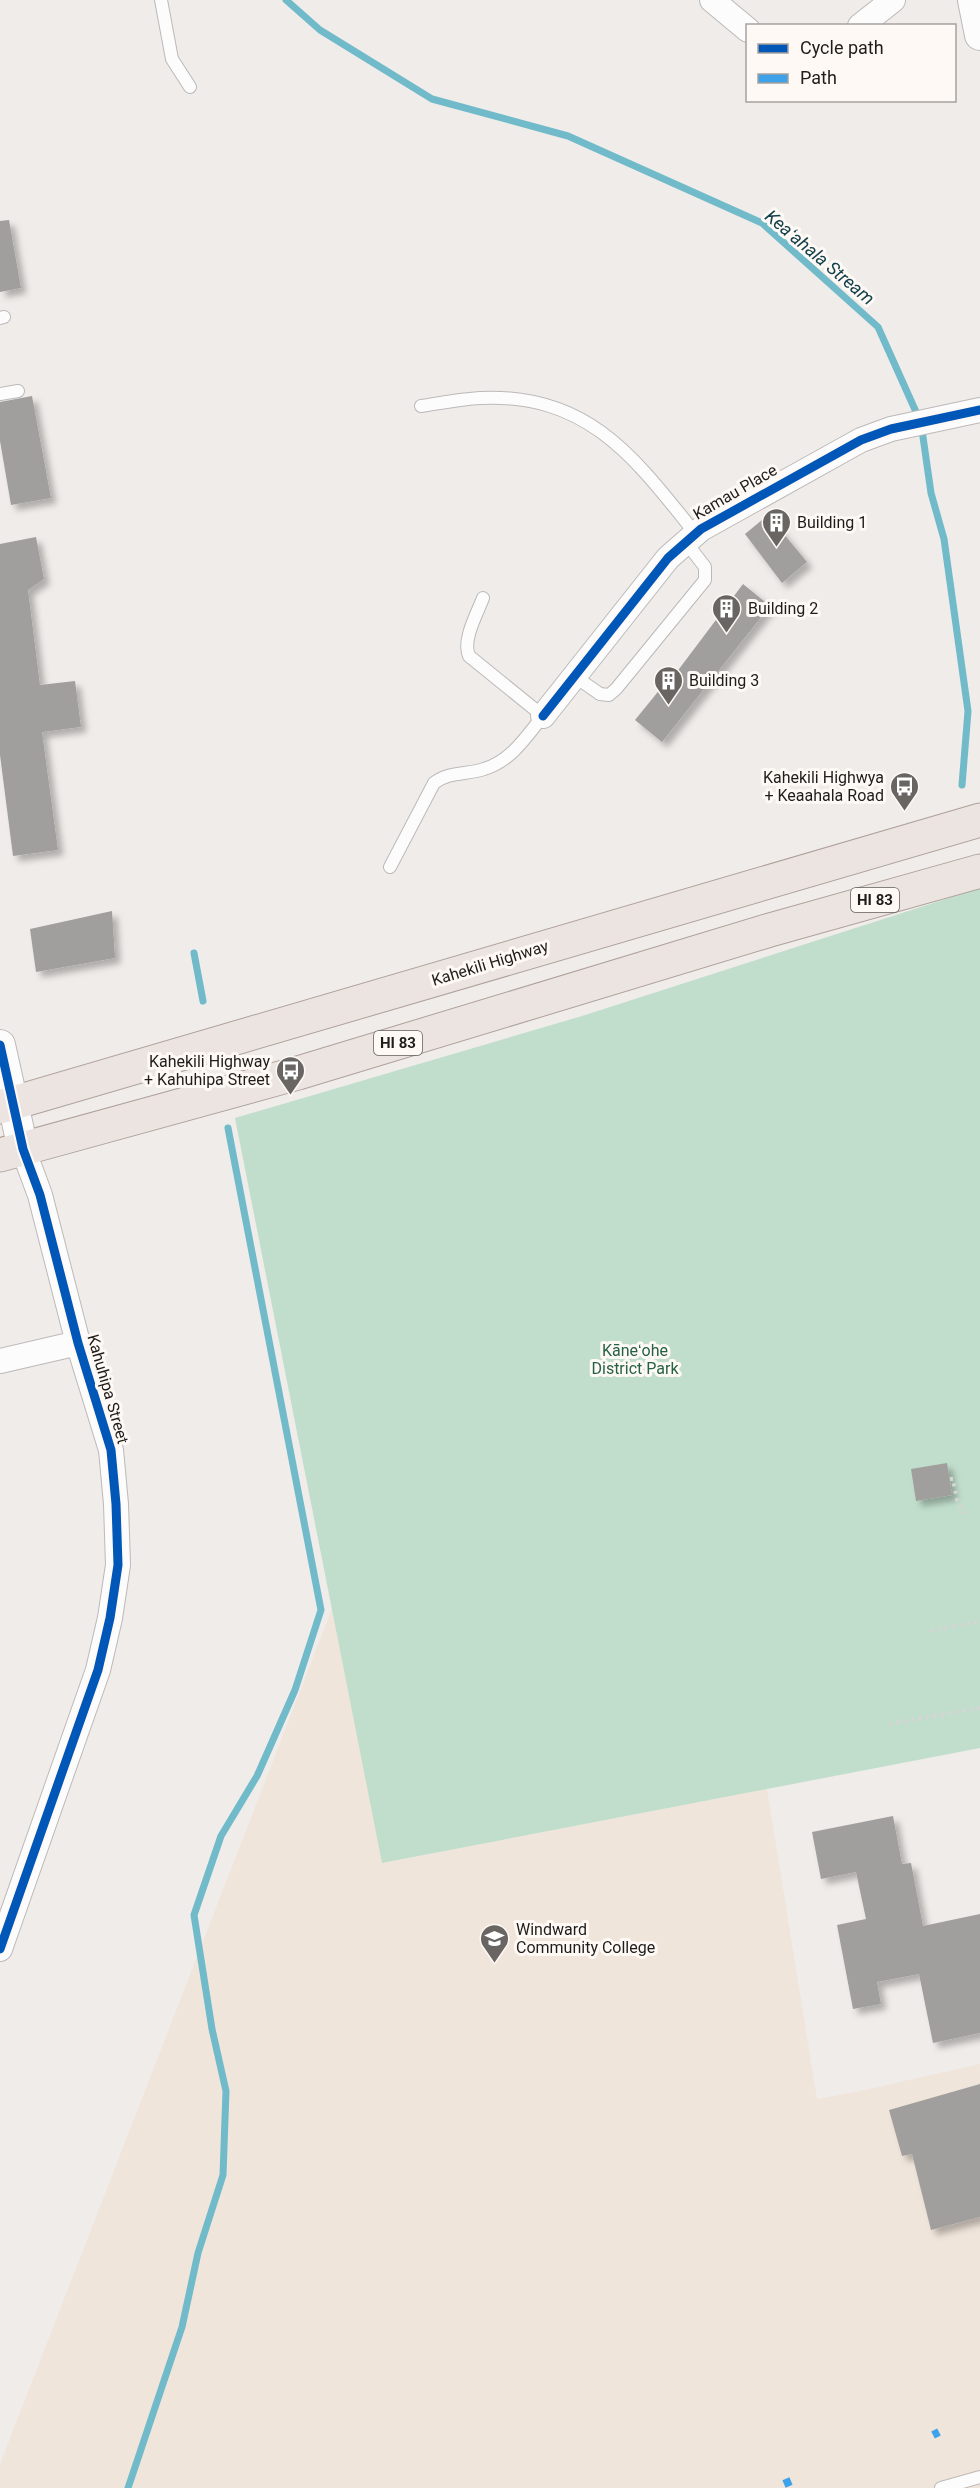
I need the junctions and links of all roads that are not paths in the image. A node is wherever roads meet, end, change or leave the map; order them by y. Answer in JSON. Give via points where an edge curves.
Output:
{"nodes":[{"id":1,"x":161,"y":0,"type":"edge"},
{"id":2,"x":712,"y":0,"type":"edge"},
{"id":3,"x":893,"y":0,"type":"edge"},
{"id":4,"x":973,"y":0,"type":"edge"},
{"id":5,"x":863,"y":24,"type":"edge"},
{"id":6,"x":746,"y":29,"type":"edge"},
{"id":7,"x":980,"y":35,"type":"edge"},
{"id":8,"x":190,"y":87,"type":"dead end"},
{"id":9,"x":18,"y":391,"type":"dead end"},
{"id":10,"x":0,"y":394,"type":"edge"},
{"id":11,"x":421,"y":406,"type":"dead end"},
{"id":12,"x":980,"y":410,"type":"edge"},
{"id":13,"x":690,"y":537,"type":"junction"},
{"id":14,"x":483,"y":598,"type":"dead end"},
{"id":15,"x":574,"y":676,"type":"junction"},
{"id":16,"x":543,"y":716,"type":"junction"},
{"id":17,"x":980,"y":820,"type":"edge"},
{"id":18,"x":390,"y":867,"type":"dead end"},
{"id":19,"x":980,"y":871,"type":"edge"},
{"id":20,"x":0,"y":1045,"type":"edge"},
{"id":21,"x":6,"y":1105,"type":"edge"},
{"id":22,"x":12,"y":1152,"type":"edge"},
{"id":23,"x":78,"y":1343,"type":"junction"},
{"id":24,"x":0,"y":1361,"type":"edge"},
{"id":25,"x":0,"y":1949,"type":"edge"},
{"id":26,"x":980,"y":2477,"type":"edge"},
{"id":27,"x":941,"y":2488,"type":"edge"}],
"edges":[{"from":1,"to":8,"type":"lane","via":[[172,59]]},
{"from":2,"to":6,"type":"street"},
{"from":3,"to":5,"type":"street"},
{"from":4,"to":7,"type":"street"},
{"from":9,"to":10,"type":"lane"},
{"from":11,"to":13,"type":"lane","via":[[502,398],[570,414],[629,453]]},
{"from":12,"to":13,"type":"street","name":"Kamau Place","via":[[905,426],[847,446]]},
{"from":13,"to":15,"type":"street","name":"Kamau Place","via":[[668,558]]},
{"from":13,"to":15,"type":"lane","via":[[705,567],[705,580],[616,689],[600,694]]},
{"from":14,"to":16,"type":"lane","via":[[467,651]]},
{"from":15,"to":16,"type":"street","name":"Kamau Place"},
{"from":16,"to":18,"type":"lane","via":[[498,764],[447,775],[434,783]]},
{"from":17,"to":21,"type":"main road","name":"Kahekili Highway"},
{"from":19,"to":22,"type":"main road","number":"HI 83","via":[[770,930],[298,1073]]},
{"from":20,"to":21,"type":"street","name":"Kahuhipa Street"},
{"from":21,"to":22,"type":"street","name":"Kahuhipa Street"},
{"from":22,"to":23,"type":"street","name":"Kahuhipa Street","via":[[40,1196]]},
{"from":23,"to":24,"type":"street"},
{"from":23,"to":25,"type":"street","name":"Kahuhipa Street","via":[[111,1450],[118,1565],[98,1670]]},
{"from":26,"to":27,"type":"lane"}]}
